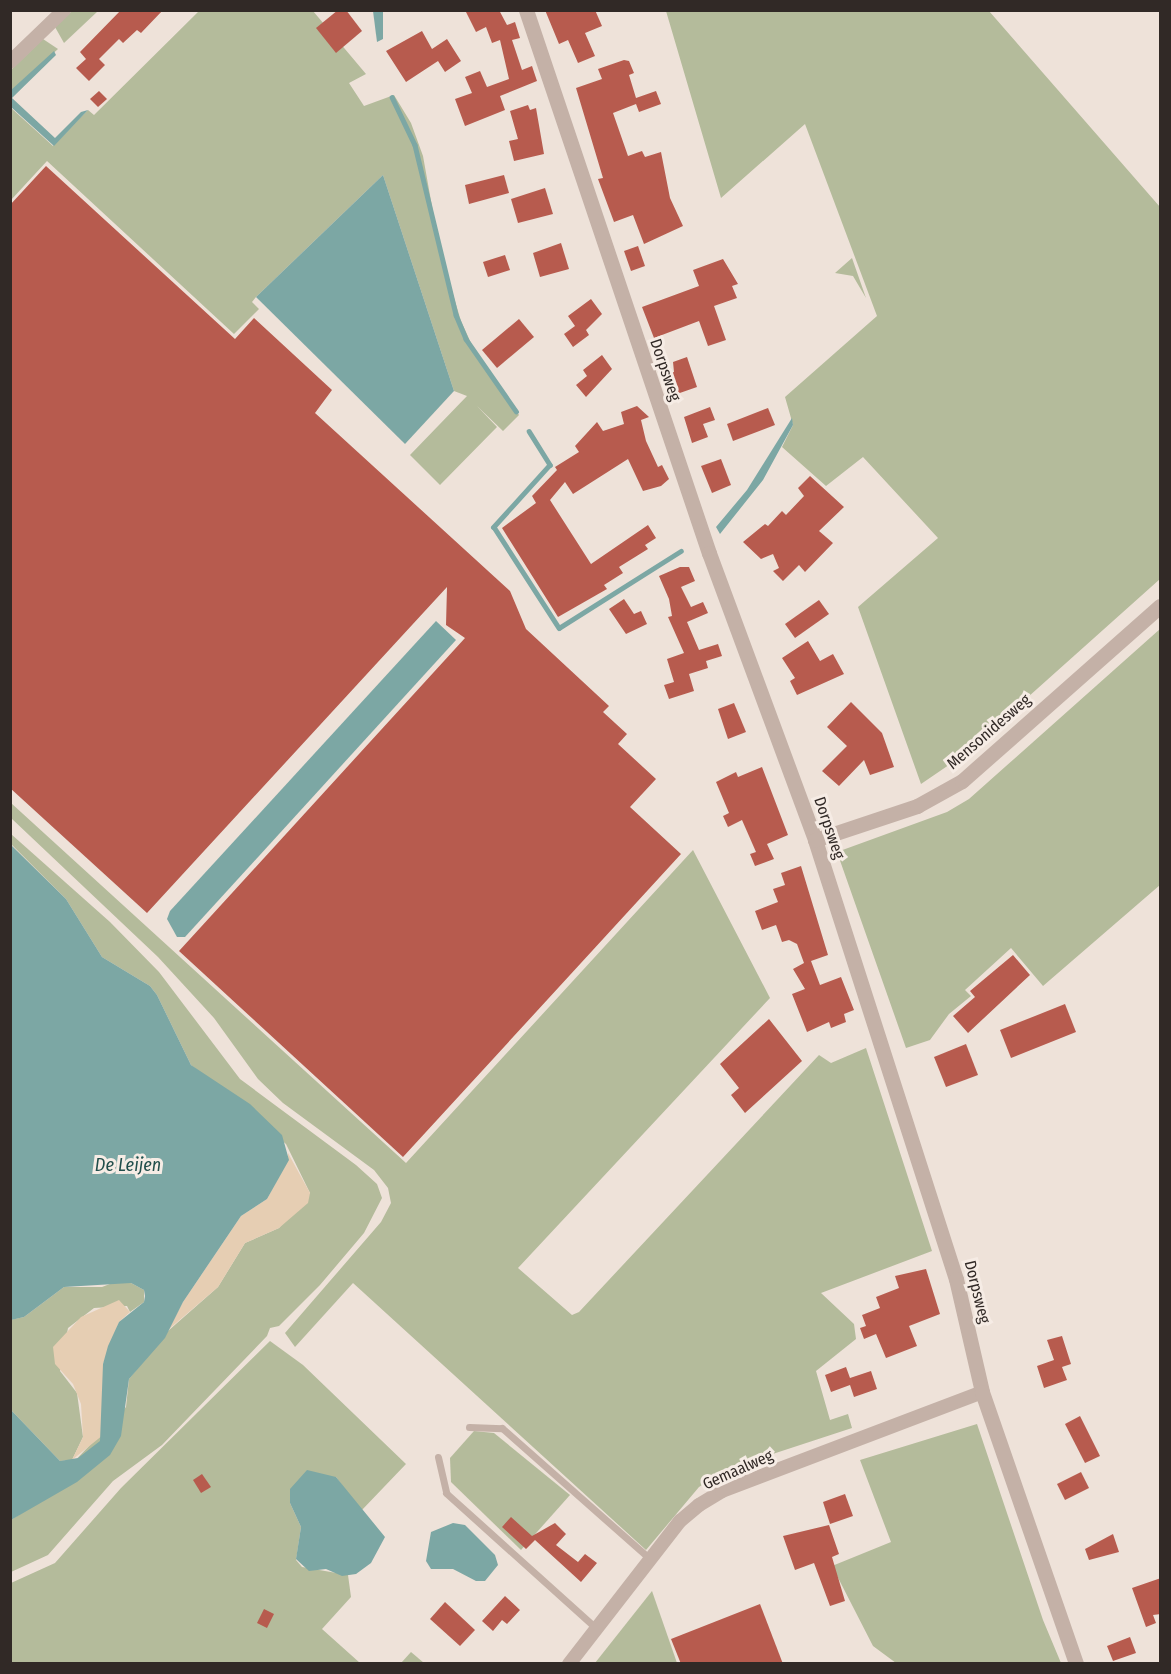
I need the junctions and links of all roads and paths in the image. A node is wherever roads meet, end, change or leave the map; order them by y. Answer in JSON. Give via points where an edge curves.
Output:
{"nodes":[{"id":1,"x":64,"y":10,"type":"edge"},
{"id":2,"x":525,"y":10,"type":"edge"},
{"id":3,"x":10,"y":62,"type":"edge"},
{"id":4,"x":1161,"y":606,"type":"edge"},
{"id":5,"x":815,"y":840,"type":"junction"},
{"id":6,"x":982,"y":1392,"type":"junction"},
{"id":7,"x":469,"y":1426,"type":"dead end"},
{"id":8,"x":438,"y":1457,"type":"dead end"},
{"id":9,"x":650,"y":1559,"type":"junction"},
{"id":10,"x":597,"y":1629,"type":"junction"},
{"id":11,"x":569,"y":1664,"type":"edge"},
{"id":12,"x":1076,"y":1664,"type":"edge"}],
"edges":[{"from":1,"to":3,"type":"street"},
{"from":2,"to":5,"type":"street","name":"Dorpsweg","via":[[709,554]]},
{"from":4,"to":5,"type":"street","name":"Mensonidesweg","via":[[962,781],[917,806]]},
{"from":5,"to":6,"type":"street","name":"Dorpsweg","via":[[956,1278]]},
{"from":6,"to":9,"type":"street","name":"Gemaalweg","via":[[722,1491],[680,1521]]},
{"from":6,"to":12,"type":"street","name":"Dorpsweg"},
{"from":7,"to":9,"type":"lane","via":[[502,1428]]},
{"from":8,"to":10,"type":"lane","via":[[446,1493]]},
{"from":9,"to":10,"type":"street","name":"Gemaalweg"},
{"from":10,"to":11,"type":"street","name":"Gemaalweg"}]}
